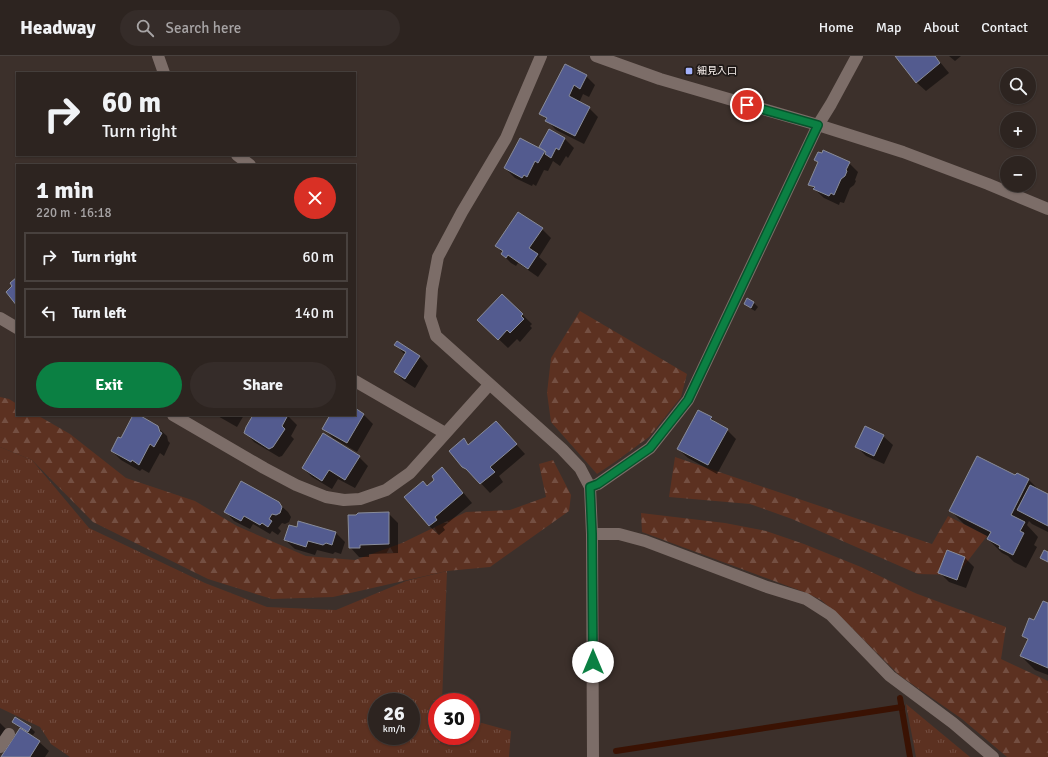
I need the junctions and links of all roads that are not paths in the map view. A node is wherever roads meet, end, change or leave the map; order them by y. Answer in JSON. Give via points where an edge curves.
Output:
{"nodes":[{"id":1,"x":158,"y":56,"type":"edge"},
{"id":2,"x":541,"y":56,"type":"edge"},
{"id":3,"x":596,"y":56,"type":"edge"},
{"id":4,"x":857,"y":56,"type":"edge"},
{"id":5,"x":164,"y":72,"type":"edge"},
{"id":6,"x":818,"y":125,"type":"junction"},
{"id":7,"x":238,"y":156,"type":"edge"},
{"id":8,"x":249,"y":164,"type":"edge"},
{"id":9,"x":1048,"y":209,"type":"edge"},
{"id":10,"x":0,"y":318,"type":"edge"},
{"id":11,"x":16,"y":327,"type":"edge"},
{"id":12,"x":356,"y":381,"type":"edge"},
{"id":13,"x":489,"y":385,"type":"junction"},
{"id":14,"x":175,"y":416,"type":"edge"},
{"id":15,"x":445,"y":433,"type":"junction"},
{"id":16,"x":590,"y":487,"type":"junction"},
{"id":17,"x":592,"y":534,"type":"junction"},
{"id":18,"x":9,"y":734,"type":"dead end"},
{"id":19,"x":0,"y":747,"type":"edge"},
{"id":20,"x":593,"y":757,"type":"edge"},
{"id":21,"x":993,"y":757,"type":"edge"}],
"edges":[{"from":1,"to":5,"type":"street"},
{"from":2,"to":13,"type":"street","via":[[506,138],[438,258],[432,289],[430,317],[436,336]]},
{"from":3,"to":6,"type":"street","via":[[660,79]]},
{"from":4,"to":6,"type":"street"},
{"from":6,"to":9,"type":"street","via":[[903,152]]},
{"from":6,"to":16,"type":"street","via":[[688,400],[650,448]]},
{"from":7,"to":8,"type":"street"},
{"from":10,"to":11,"type":"street"},
{"from":12,"to":15,"type":"street"},
{"from":13,"to":15,"type":"street"},
{"from":13,"to":16,"type":"street","via":[[562,449],[580,468]]},
{"from":14,"to":15,"type":"street","via":[[296,485],[326,497],[344,500],[360,499],[386,490],[410,472]]},
{"from":16,"to":17,"type":"street"},
{"from":17,"to":20,"type":"street"},
{"from":17,"to":21,"type":"street","via":[[619,534],[645,541],[806,599],[831,615],[890,676]]},
{"from":18,"to":19,"type":"street"}]}
